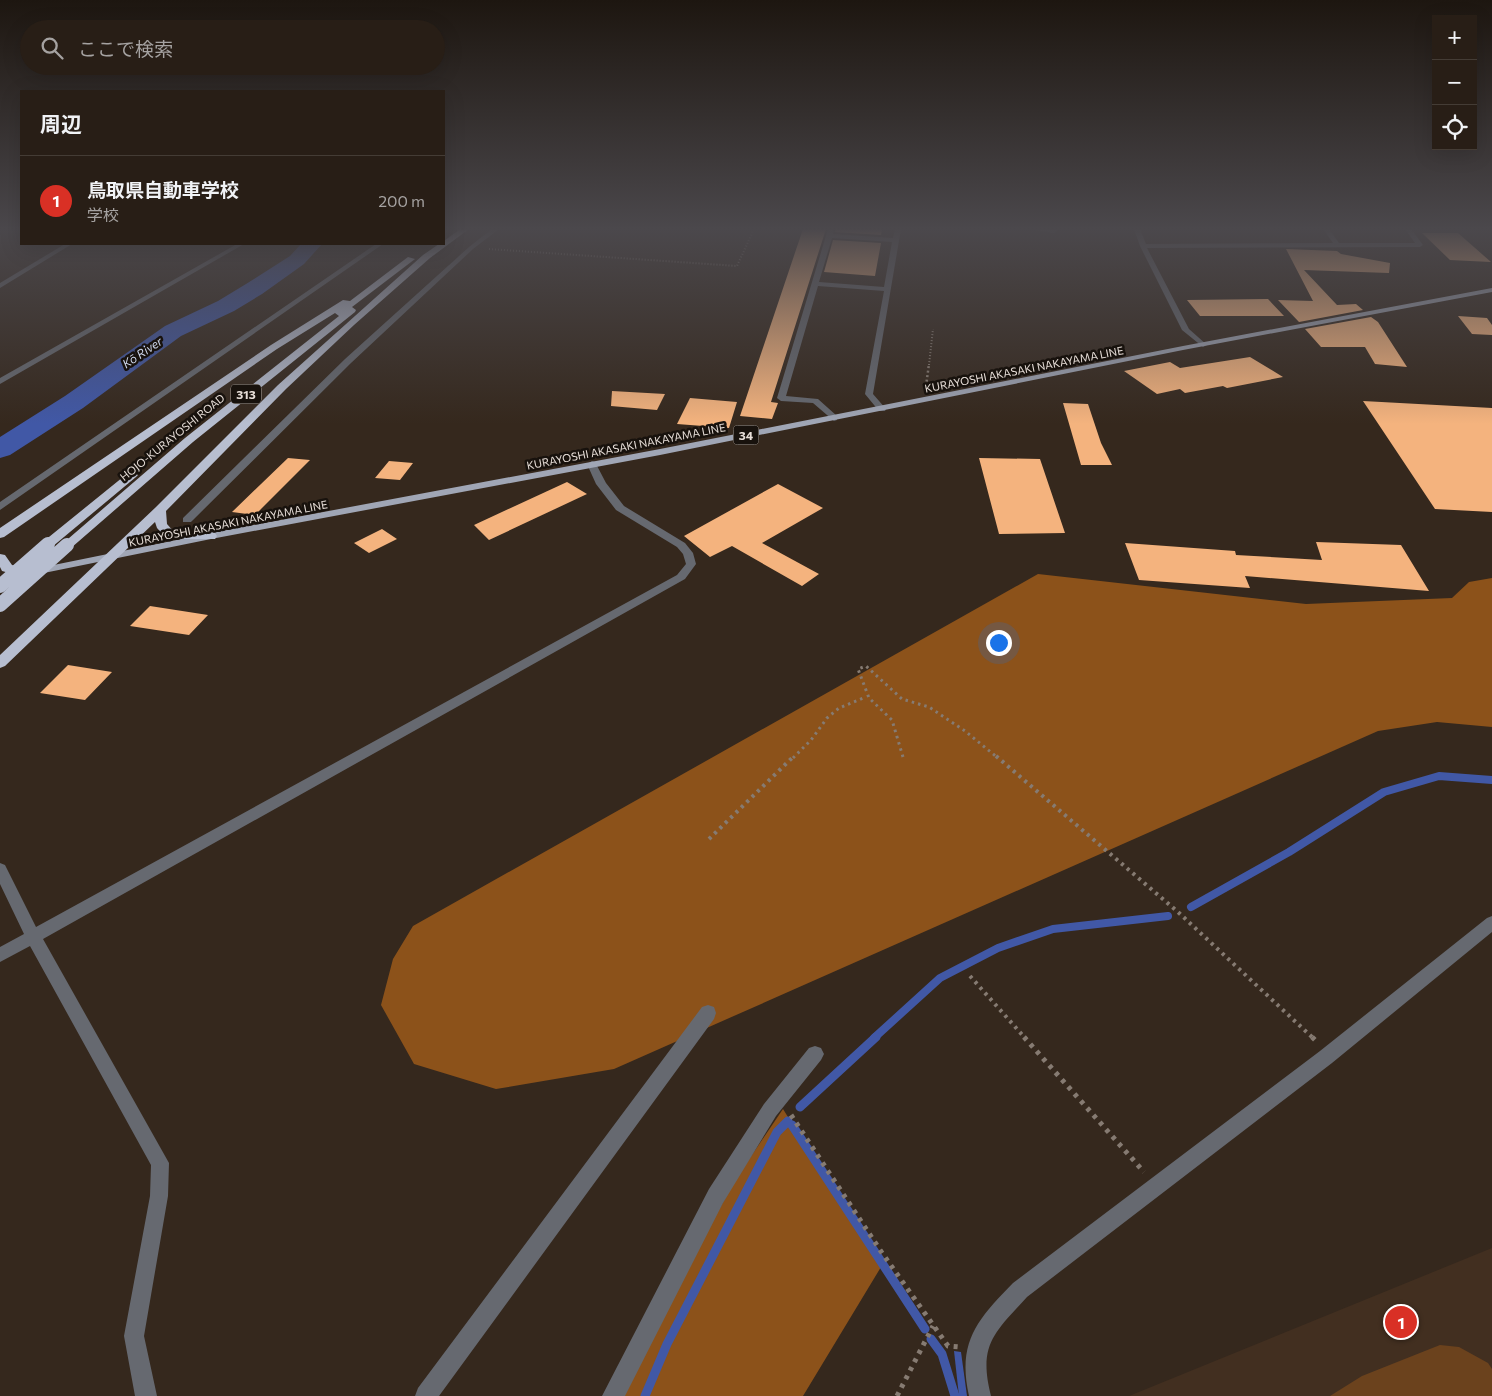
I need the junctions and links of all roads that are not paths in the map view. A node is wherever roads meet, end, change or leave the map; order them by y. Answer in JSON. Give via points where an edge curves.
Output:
{"nodes":[{"id":1,"x":152,"y":294,"type":"edge"},
{"id":2,"x":308,"y":294,"type":"edge"},
{"id":3,"x":359,"y":294,"type":"edge"},
{"id":4,"x":365,"y":294,"type":"edge"},
{"id":5,"x":373,"y":294,"type":"edge"},
{"id":6,"x":383,"y":294,"type":"edge"},
{"id":7,"x":421,"y":294,"type":"edge"},
{"id":8,"x":812,"y":294,"type":"edge"},
{"id":9,"x":887,"y":294,"type":"edge"},
{"id":10,"x":1168,"y":294,"type":"edge"},
{"id":11,"x":1470,"y":294,"type":"edge"},
{"id":12,"x":1203,"y":345,"type":"junction"},
{"id":13,"x":0,"y":381,"type":"edge"},
{"id":14,"x":882,"y":408,"type":"junction"},
{"id":15,"x":834,"y":418,"type":"junction"},
{"id":16,"x":592,"y":464,"type":"junction"},
{"id":17,"x":0,"y":507,"type":"edge"},
{"id":18,"x":160,"y":510,"type":"junction"},
{"id":19,"x":187,"y":520,"type":"dead end"},
{"id":20,"x":0,"y":534,"type":"edge"},
{"id":21,"x":211,"y":536,"type":"junction"},
{"id":22,"x":0,"y":558,"type":"edge"},
{"id":23,"x":110,"y":558,"type":"junction"},
{"id":24,"x":27,"y":574,"type":"junction"},
{"id":25,"x":0,"y":578,"type":"edge"},
{"id":26,"x":0,"y":586,"type":"edge"},
{"id":27,"x":0,"y":605,"type":"edge"},
{"id":28,"x":0,"y":663,"type":"edge"},
{"id":29,"x":0,"y":869,"type":"edge"},
{"id":30,"x":1492,"y":923,"type":"edge"},
{"id":31,"x":34,"y":938,"type":"junction"},
{"id":32,"x":0,"y":955,"type":"edge"},
{"id":33,"x":708,"y":1013,"type":"dead end"},
{"id":34,"x":815,"y":1054,"type":"dead end"},
{"id":35,"x":146,"y":1396,"type":"edge"},
{"id":36,"x":426,"y":1396,"type":"edge"},
{"id":37,"x":614,"y":1396,"type":"edge"},
{"id":38,"x":980,"y":1396,"type":"edge"}],
"edges":[{"from":1,"to":13,"type":"street"},
{"from":2,"to":17,"type":"street"},
{"from":3,"to":20,"type":"highway","via":[[274,347]]},
{"from":4,"to":26,"type":"highway","name":"HOJO-KURAYOSHI ROAD","number":"313","bridge":true,"via":[[176,438]]},
{"from":5,"to":27,"type":"highway","name":"HOJO-KURAYOSHI ROAD","number":"313","bridge":true,"via":[[211,422]]},
{"from":6,"to":18,"type":"highway","via":[[282,388]]},
{"from":7,"to":19,"type":"street"},
{"from":8,"to":15,"type":"street","via":[[781,398],[816,401]]},
{"from":9,"to":14,"type":"street","via":[[869,394]]},
{"from":10,"to":12,"type":"street","via":[[1186,330]]},
{"from":11,"to":12,"type":"main road","name":"KURAYOSHI AKASAKI NAKAYAMA LINE","number":"34"},
{"from":12,"to":14,"type":"main road","name":"KURAYOSHI AKASAKI NAKAYAMA LINE","number":"34"},
{"from":14,"to":15,"type":"main road","name":"KURAYOSHI AKASAKI NAKAYAMA LINE","number":"34"},
{"from":15,"to":16,"type":"main road","name":"KURAYOSHI AKASAKI NAKAYAMA LINE","number":"34"},
{"from":16,"to":21,"type":"main road","name":"KURAYOSHI AKASAKI NAKAYAMA LINE","number":"34"},
{"from":16,"to":31,"type":"street","via":[[600,484],[620,508],[681,545],[688,553],[691,564],[681,577]]},
{"from":18,"to":21,"type":"highway","via":[[161,526],[171,536]]},
{"from":18,"to":23,"type":"highway"},
{"from":21,"to":23,"type":"main road","name":"KURAYOSHI AKASAKI NAKAYAMA LINE","number":"34"},
{"from":22,"to":24,"type":"highway","via":[[7,568]]},
{"from":23,"to":24,"type":"main road","name":"KURAYOSHI AKASAKI NAKAYAMA LINE","number":"34"},
{"from":23,"to":28,"type":"highway"},
{"from":24,"to":25,"type":"main road","name":"KURAYOSHI AKASAKI NAKAYAMA LINE","number":"34"},
{"from":29,"to":31,"type":"street"},
{"from":30,"to":38,"type":"street","via":[[1330,1053],[1020,1290],[994,1316],[978,1340],[974,1375]]},
{"from":31,"to":32,"type":"street"},
{"from":31,"to":35,"type":"street","via":[[160,1163],[159,1196],[134,1336]]},
{"from":33,"to":36,"type":"street"},
{"from":34,"to":37,"type":"street","via":[[770,1110],[716,1196]]}]}
